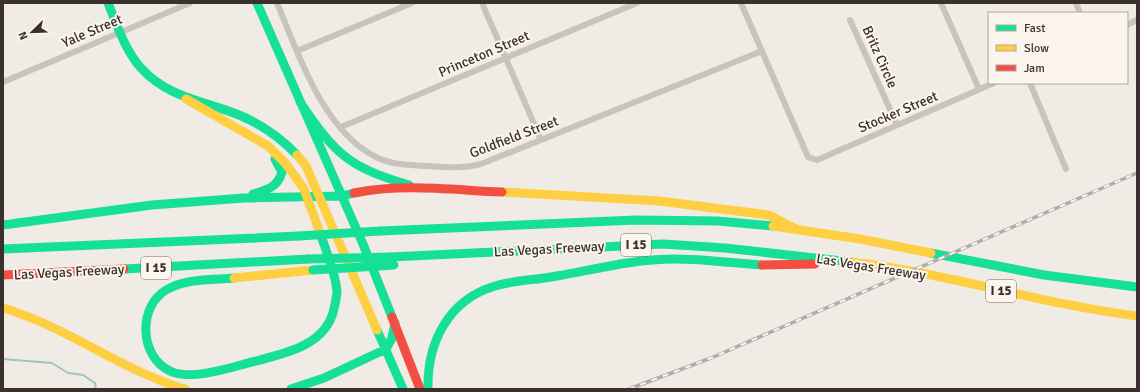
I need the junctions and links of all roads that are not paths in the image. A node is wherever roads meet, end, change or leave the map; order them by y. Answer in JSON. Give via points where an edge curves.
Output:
{"nodes":[{"id":1,"x":108,"y":3,"type":"edge"},
{"id":2,"x":190,"y":3,"type":"edge"},
{"id":3,"x":257,"y":3,"type":"edge"},
{"id":4,"x":276,"y":3,"type":"edge"},
{"id":5,"x":412,"y":3,"type":"edge"},
{"id":6,"x":482,"y":3,"type":"edge"},
{"id":7,"x":637,"y":3,"type":"edge"},
{"id":8,"x":741,"y":3,"type":"edge"},
{"id":9,"x":942,"y":3,"type":"edge"},
{"id":10,"x":850,"y":20,"type":"dead end"},
{"id":11,"x":1137,"y":20,"type":"edge"},
{"id":12,"x":1128,"y":24,"type":"edge"},
{"id":13,"x":120,"y":32,"type":"junction"},
{"id":14,"x":298,"y":51,"type":"junction"},
{"id":15,"x":762,"y":51,"type":"junction"},
{"id":16,"x":506,"y":58,"type":"junction"},
{"id":17,"x":3,"y":82,"type":"edge"},
{"id":18,"x":992,"y":84,"type":"edge"},
{"id":19,"x":1030,"y":84,"type":"edge"},
{"id":20,"x":979,"y":89,"type":"junction"},
{"id":21,"x":186,"y":99,"type":"junction"},
{"id":22,"x":300,"y":102,"type":"junction"},
{"id":23,"x":897,"y":126,"type":"junction"},
{"id":24,"x":341,"y":127,"type":"junction"},
{"id":25,"x":254,"y":137,"type":"junction"},
{"id":26,"x":541,"y":140,"type":"junction"},
{"id":27,"x":1066,"y":169,"type":"dead end"},
{"id":28,"x":419,"y":188,"type":"junction"},
{"id":29,"x":342,"y":196,"type":"junction"},
{"id":30,"x":308,"y":197,"type":"junction"},
{"id":31,"x":321,"y":197,"type":"junction"},
{"id":32,"x":244,"y":198,"type":"junction"},
{"id":33,"x":3,"y":225,"type":"edge"},
{"id":34,"x":796,"y":229,"type":"junction"},
{"id":35,"x":3,"y":249,"type":"edge"},
{"id":36,"x":392,"y":261,"type":"junction"},
{"id":37,"x":866,"y":264,"type":"junction"},
{"id":38,"x":3,"y":275,"type":"edge"},
{"id":39,"x":1137,"y":287,"type":"edge"},
{"id":40,"x":3,"y":308,"type":"edge"},
{"id":41,"x":1137,"y":316,"type":"edge"},
{"id":42,"x":395,"y":323,"type":"junction"},
{"id":43,"x":386,"y":349,"type":"junction"},
{"id":44,"x":185,"y":389,"type":"edge"},
{"id":45,"x":291,"y":389,"type":"edge"},
{"id":46,"x":403,"y":389,"type":"edge"},
{"id":47,"x":420,"y":389,"type":"edge"},
{"id":48,"x":428,"y":389,"type":"edge"}],
"edges":[{"from":1,"to":13,"type":"main road"},
{"from":2,"to":13,"type":"street","name":"Yale Street"},
{"from":3,"to":22,"type":"main road"},
{"from":4,"to":14,"type":"street","name":"Goldfield Street"},
{"from":5,"to":14,"type":"street"},
{"from":6,"to":16,"type":"street"},
{"from":7,"to":16,"type":"street","name":"Princeton Street"},
{"from":8,"to":15,"type":"street"},
{"from":9,"to":20,"type":"street"},
{"from":10,"to":23,"type":"street","name":"Britz Circle"},
{"from":11,"to":12,"type":"street"},
{"from":13,"to":17,"type":"street","name":"Yale Street"},
{"from":13,"to":21,"type":"main road","via":[[129,52],[142,68],[166,90]]},
{"from":14,"to":24,"type":"street","name":"Goldfield Street","via":[[310,79]]},
{"from":15,"to":23,"type":"street","name":"Stocker Street","via":[[808,156],[812,159],[817,160]]},
{"from":15,"to":26,"type":"street","name":"Goldfield Street"},
{"from":16,"to":24,"type":"street","name":"Princeton Street"},
{"from":16,"to":26,"type":"street"},
{"from":18,"to":20,"type":"street","name":"Stocker Street"},
{"from":19,"to":27,"type":"street"},
{"from":20,"to":23,"type":"street","name":"Stocker Street"},
{"from":21,"to":25,"type":"main road"},
{"from":21,"to":31,"type":"main road","via":[[238,115],[271,132],[306,166]]},
{"from":22,"to":28,"type":"main road","via":[[326,140],[347,160],[378,177]]},
{"from":22,"to":29,"type":"main road"},
{"from":24,"to":26,"type":"street","name":"Goldfield Street","via":[[353,141],[376,157],[398,164],[470,167]]},
{"from":25,"to":30,"type":"main road","via":[[268,146],[286,164]]},
{"from":25,"to":32,"type":"main road","via":[[277,161],[282,176],[274,188]]},
{"from":28,"to":29,"type":"main road","via":[[370,190]]},
{"from":28,"to":34,"type":"main road","via":[[659,201],[769,215]]},
{"from":29,"to":31,"type":"main road"},
{"from":29,"to":42,"type":"main road"},
{"from":30,"to":31,"type":"main road"},
{"from":30,"to":32,"type":"main road"},
{"from":30,"to":36,"type":"main road","bridge":true,"via":[[317,219],[335,279],[337,293],[333,312],[325,330],[300,348],[195,374],[174,373],[162,367],[150,352],[145,321],[149,308],[156,298],[177,285],[313,270]]},
{"from":31,"to":43,"type":"main road"},
{"from":32,"to":33,"type":"main road","via":[[152,205]]},
{"from":34,"to":35,"type":"main road","name":"Las Vegas Freeway","number":"I 15","bridge":true,"via":[[747,223],[591,221]]},
{"from":34,"to":39,"type":"main road","name":"Las Vegas Freeway","number":"I 15","via":[[1066,278]]},
{"from":36,"to":37,"type":"main road","name":"Las Vegas Freeway","number":"I 15","via":[[405,257],[663,244],[725,248]]},
{"from":36,"to":38,"type":"main road","name":"Las Vegas Freeway","number":"I 15","bridge":true,"via":[[308,259]]},
{"from":37,"to":41,"type":"main road","name":"Las Vegas Freeway","number":"I 15","via":[[1098,311]]},
{"from":37,"to":48,"type":"main road","via":[[769,265],[672,259],[568,274],[480,291],[460,305],[441,325],[431,348],[426,371]]},
{"from":40,"to":44,"type":"main road","via":[[31,316],[138,374]]},
{"from":42,"to":43,"type":"main road","via":[[392,338]]},
{"from":42,"to":47,"type":"main road"},
{"from":43,"to":45,"type":"main road","via":[[324,378]]},
{"from":43,"to":46,"type":"main road"}]}
